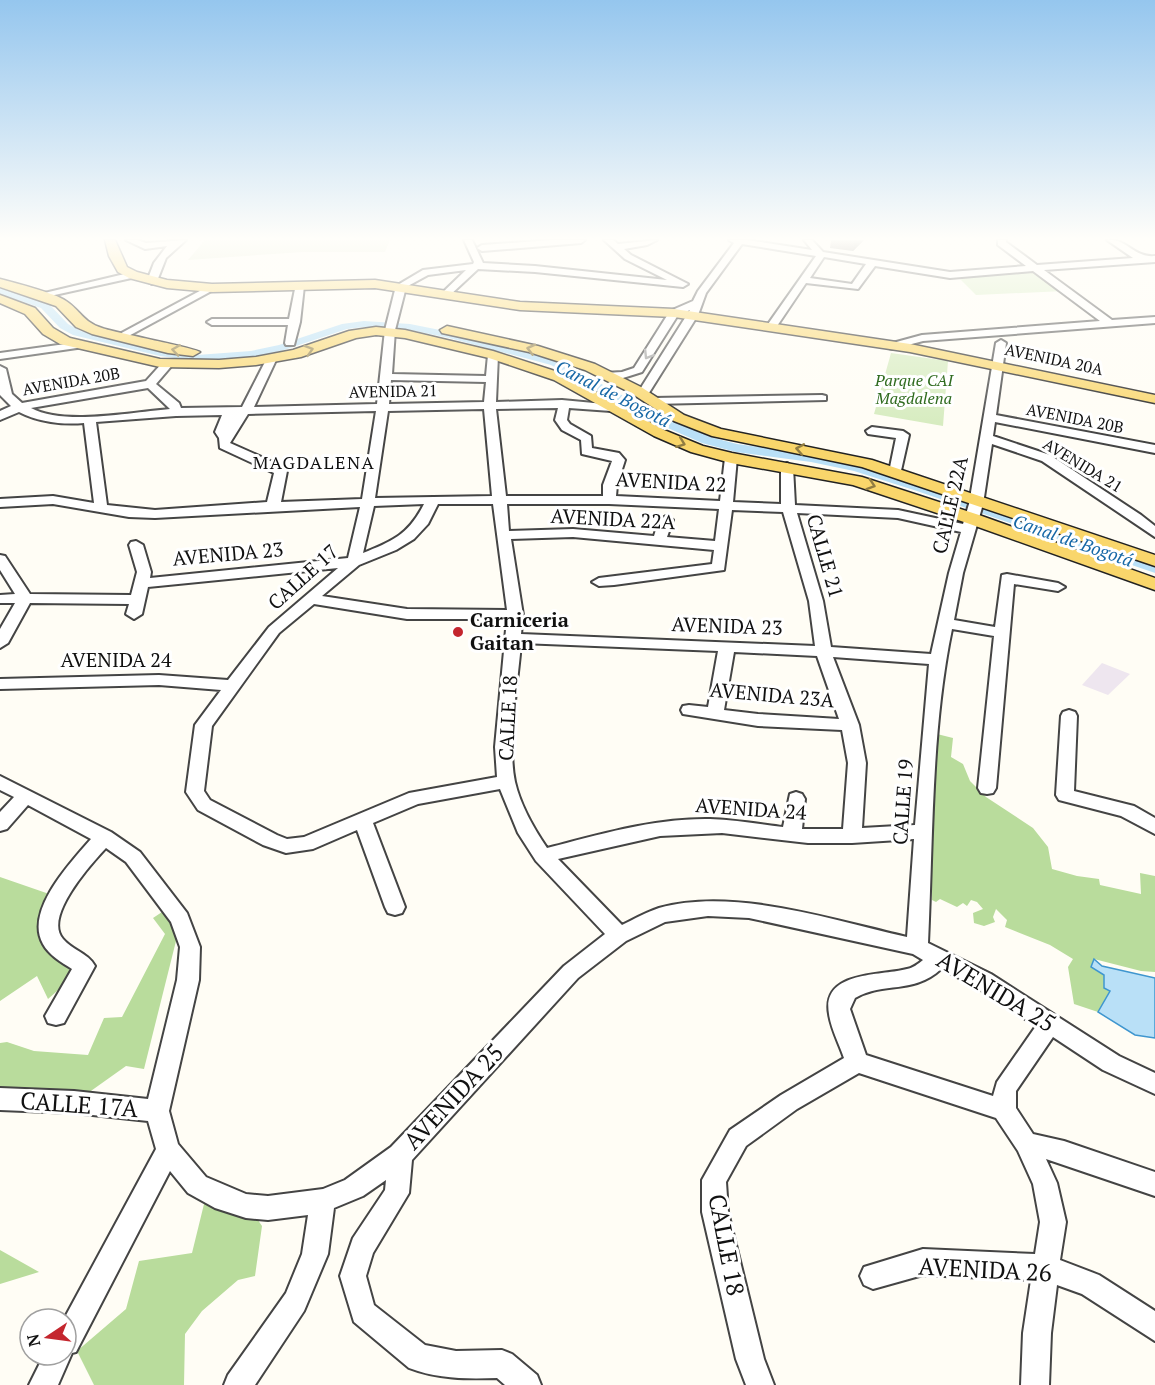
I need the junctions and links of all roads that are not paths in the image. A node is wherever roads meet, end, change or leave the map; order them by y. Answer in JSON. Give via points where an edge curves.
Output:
{"nodes":[{"id":1,"x":9,"y":305,"type":"edge"},
{"id":2,"x":62,"y":305,"type":"edge"},
{"id":3,"x":180,"y":305,"type":"edge"},
{"id":4,"x":297,"y":305,"type":"edge"},
{"id":5,"x":396,"y":305,"type":"edge"},
{"id":6,"x":512,"y":305,"type":"edge"},
{"id":7,"x":692,"y":305,"type":"edge"},
{"id":8,"x":697,"y":305,"type":"edge"},
{"id":9,"x":788,"y":305,"type":"edge"},
{"id":10,"x":1084,"y":305,"type":"edge"},
{"id":11,"x":694,"y":309,"type":"junction"},
{"id":12,"x":671,"y":318,"type":"junction"},
{"id":13,"x":1155,"y":320,"type":"edge"},
{"id":14,"x":212,"y":322,"type":"dead end"},
{"id":15,"x":295,"y":322,"type":"junction"},
{"id":16,"x":1110,"y":324,"type":"junction"},
{"id":17,"x":391,"y":326,"type":"junction"},
{"id":18,"x":771,"y":327,"type":"junction"},
{"id":19,"x":119,"y":337,"type":"junction"},
{"id":20,"x":290,"y":343,"type":"junction"},
{"id":21,"x":1001,"y":343,"type":"dead end"},
{"id":22,"x":80,"y":345,"type":"junction"},
{"id":23,"x":893,"y":346,"type":"junction"},
{"id":24,"x":494,"y":355,"type":"junction"},
{"id":25,"x":0,"y":356,"type":"edge"},
{"id":26,"x":272,"y":358,"type":"junction"},
{"id":27,"x":998,"y":362,"type":"junction"},
{"id":28,"x":168,"y":363,"type":"junction"},
{"id":29,"x":0,"y":369,"type":"edge"},
{"id":30,"x":608,"y":375,"type":"junction"},
{"id":31,"x":387,"y":377,"type":"junction"},
{"id":32,"x":492,"y":379,"type":"junction"},
{"id":33,"x":150,"y":384,"type":"junction"},
{"id":34,"x":1155,"y":392,"type":"edge"},
{"id":35,"x":3,"y":396,"type":"edge"},
{"id":36,"x":648,"y":398,"type":"junction"},
{"id":37,"x":822,"y":398,"type":"dead end"},
{"id":38,"x":1155,"y":399,"type":"edge"},
{"id":39,"x":562,"y":404,"type":"junction"},
{"id":40,"x":490,"y":406,"type":"junction"},
{"id":41,"x":19,"y":407,"type":"junction"},
{"id":42,"x":383,"y":407,"type":"junction"},
{"id":43,"x":611,"y":407,"type":"junction"},
{"id":44,"x":239,"y":411,"type":"junction"},
{"id":45,"x":176,"y":412,"type":"junction"},
{"id":46,"x":0,"y":416,"type":"edge"},
{"id":47,"x":990,"y":418,"type":"junction"},
{"id":48,"x":90,"y":420,"type":"junction"},
{"id":49,"x":872,"y":431,"type":"dead end"},
{"id":50,"x":986,"y":438,"type":"junction"},
{"id":51,"x":1155,"y":449,"type":"edge"},
{"id":52,"x":731,"y":458,"type":"junction"},
{"id":53,"x":787,"y":467,"type":"junction"},
{"id":54,"x":895,"y":472,"type":"junction"},
{"id":55,"x":0,"y":494,"type":"edge"},
{"id":56,"x":434,"y":500,"type":"junction"},
{"id":57,"x":609,"y":500,"type":"junction"},
{"id":58,"x":7,"y":502,"type":"edge"},
{"id":59,"x":368,"y":502,"type":"junction"},
{"id":60,"x":499,"y":502,"type":"junction"},
{"id":61,"x":273,"y":506,"type":"junction"},
{"id":62,"x":725,"y":506,"type":"junction"},
{"id":63,"x":788,"y":507,"type":"junction"},
{"id":64,"x":101,"y":508,"type":"junction"},
{"id":65,"x":974,"y":514,"type":"junction"},
{"id":66,"x":666,"y":520,"type":"dead end"},
{"id":67,"x":1155,"y":533,"type":"edge"},
{"id":68,"x":503,"y":535,"type":"junction"},
{"id":69,"x":659,"y":541,"type":"junction"},
{"id":70,"x":136,"y":545,"type":"dead end"},
{"id":71,"x":720,"y":546,"type":"junction"},
{"id":72,"x":0,"y":559,"type":"edge"},
{"id":73,"x":1155,"y":561,"type":"edge"},
{"id":74,"x":354,"y":562,"type":"junction"},
{"id":75,"x":599,"y":582,"type":"dead end"},
{"id":76,"x":141,"y":583,"type":"junction"},
{"id":77,"x":1155,"y":584,"type":"edge"},
{"id":78,"x":1058,"y":587,"type":"dead end"},
{"id":79,"x":25,"y":598,"type":"junction"},
{"id":80,"x":310,"y":598,"type":"junction"},
{"id":81,"x":0,"y":599,"type":"edge"},
{"id":82,"x":515,"y":615,"type":"junction"},
{"id":83,"x":946,"y":623,"type":"junction"},
{"id":84,"x":1002,"y":633,"type":"junction"},
{"id":85,"x":0,"y":643,"type":"edge"},
{"id":86,"x":514,"y":643,"type":"junction"},
{"id":87,"x":726,"y":651,"type":"junction"},
{"id":88,"x":825,"y":654,"type":"junction"},
{"id":89,"x":937,"y":664,"type":"junction"},
{"id":90,"x":0,"y":684,"type":"edge"},
{"id":91,"x":232,"y":686,"type":"junction"},
{"id":92,"x":689,"y":710,"type":"dead end"},
{"id":93,"x":715,"y":714,"type":"junction"},
{"id":94,"x":1069,"y":716,"type":"dead end"},
{"id":95,"x":850,"y":725,"type":"junction"},
{"id":96,"x":0,"y":782,"type":"edge"},
{"id":97,"x":506,"y":782,"type":"junction"},
{"id":98,"x":987,"y":788,"type":"dead end"},
{"id":99,"x":26,"y":795,"type":"junction"},
{"id":100,"x":796,"y":799,"type":"dead end"},
{"id":101,"x":362,"y":820,"type":"junction"},
{"id":102,"x":0,"y":824,"type":"edge"},
{"id":103,"x":1155,"y":828,"type":"edge"},
{"id":104,"x":923,"y":831,"type":"junction"},
{"id":105,"x":792,"y":835,"type":"junction"},
{"id":106,"x":852,"y":836,"type":"junction"},
{"id":107,"x":104,"y":837,"type":"junction"},
{"id":108,"x":543,"y":856,"type":"junction"},
{"id":109,"x":395,"y":907,"type":"dead end"},
{"id":110,"x":619,"y":935,"type":"junction"},
{"id":111,"x":917,"y":947,"type":"junction"},
{"id":112,"x":939,"y":957,"type":"junction"},
{"id":113,"x":56,"y":1016,"type":"dead end"},
{"id":114,"x":1050,"y":1023,"type":"junction"},
{"id":115,"x":857,"y":1062,"type":"junction"},
{"id":116,"x":1155,"y":1084,"type":"edge"},
{"id":117,"x":0,"y":1099,"type":"edge"},
{"id":118,"x":1004,"y":1110,"type":"junction"},
{"id":119,"x":157,"y":1111,"type":"junction"},
{"id":120,"x":1026,"y":1143,"type":"junction"},
{"id":121,"x":168,"y":1150,"type":"junction"},
{"id":122,"x":400,"y":1155,"type":"junction"},
{"id":123,"x":1155,"y":1184,"type":"edge"},
{"id":124,"x":323,"y":1201,"type":"junction"},
{"id":125,"x":1046,"y":1268,"type":"junction"},
{"id":126,"x":873,"y":1276,"type":"dead end"},
{"id":127,"x":78,"y":1319,"type":"edge"},
{"id":128,"x":1155,"y":1328,"type":"edge"},
{"id":129,"x":53,"y":1367,"type":"edge"},
{"id":130,"x":43,"y":1385,"type":"edge"},
{"id":131,"x":238,"y":1385,"type":"edge"},
{"id":132,"x":527,"y":1385,"type":"edge"},
{"id":133,"x":760,"y":1385,"type":"edge"},
{"id":134,"x":1035,"y":1385,"type":"edge"}],
"edges":[{"from":1,"to":22,"type":"main road","via":[[30,311],[55,336]]},
{"from":2,"to":19,"type":"main road","via":[[85,327]]},
{"from":3,"to":19,"type":"street"},
{"from":4,"to":15,"type":"street"},
{"from":5,"to":17,"type":"street","name":"CALLE 17"},
{"from":6,"to":12,"type":"main road","name":"AVENIDA 20A"},
{"from":7,"to":11,"type":"street"},
{"from":8,"to":11,"type":"street"},
{"from":9,"to":18,"type":"street"},
{"from":10,"to":16,"type":"street"},
{"from":11,"to":12,"type":"main road","name":"AVENIDA 20A"},
{"from":11,"to":18,"type":"main road","name":"AVENIDA 20A"},
{"from":11,"to":36,"type":"street"},
{"from":12,"to":30,"type":"street","one_way":true,"via":[[638,370]]},
{"from":13,"to":16,"type":"street"},
{"from":14,"to":15,"type":"street"},
{"from":15,"to":20,"type":"street"},
{"from":16,"to":23,"type":"street","via":[[922,338]]},
{"from":17,"to":20,"type":"main road","via":[[345,323]]},
{"from":17,"to":24,"type":"main road"},
{"from":26,"to":17,"type":"main road","one_way":true},
{"from":30,"to":17,"type":"main road","one_way":true,"via":[[525,347],[422,324]]},
{"from":17,"to":31,"type":"street","name":"CALLE 17"},
{"from":18,"to":23,"type":"main road","name":"AVENIDA 20A"},
{"from":20,"to":19,"type":"main road","one_way":true,"via":[[249,351],[195,352]]},
{"from":21,"to":27,"type":"street","name":"CALLE 22A"},
{"from":22,"to":25,"type":"street"},
{"from":22,"to":28,"type":"main road"},
{"from":23,"to":27,"type":"main road","name":"AVENIDA 20A"},
{"from":24,"to":32,"type":"street","name":"CALLE 18"},
{"from":24,"to":43,"type":"main road","via":[[545,371]]},
{"from":26,"to":28,"type":"main road","via":[[219,364]]},
{"from":26,"to":44,"type":"street"},
{"from":27,"to":34,"type":"main road","name":"AVENIDA 20A"},
{"from":27,"to":38,"type":"main road","name":"AVENIDA 20A"},
{"from":27,"to":47,"type":"street","name":"CALLE 22A"},
{"from":28,"to":33,"type":"street"},
{"from":29,"to":35,"type":"street"},
{"from":30,"to":36,"type":"main road"},
{"from":31,"to":32,"type":"street"},
{"from":31,"to":42,"type":"street","name":"CALLE 17"},
{"from":32,"to":40,"type":"street","name":"CALLE 18"},
{"from":33,"to":41,"type":"street","name":"AVENIDA 20B"},
{"from":33,"to":45,"type":"street","via":[[175,405]]},
{"from":35,"to":41,"type":"street"},
{"from":36,"to":37,"type":"street"},
{"from":54,"to":36,"type":"main road","one_way":true,"via":[[852,459],[717,433],[679,418]]},
{"from":39,"to":40,"type":"street","name":"AVENIDA 21"},
{"from":39,"to":43,"type":"street","name":"AVENIDA 21"},
{"from":39,"to":57,"type":"street","via":[[561,420],[587,439],[586,451],[619,460]]},
{"from":40,"to":42,"type":"street","name":"AVENIDA 21"},
{"from":40,"to":60,"type":"street","name":"CALLE 18"},
{"from":41,"to":46,"type":"street","name":"AVENIDA 20B"},
{"from":41,"to":48,"type":"street","name":"AVENIDA 21","via":[[52,420]]},
{"from":42,"to":44,"type":"street","name":"AVENIDA 21"},
{"from":42,"to":59,"type":"street","name":"CALLE 17"},
{"from":43,"to":52,"type":"main road","one_way":true,"via":[[673,440]]},
{"from":44,"to":45,"type":"street","name":"AVENIDA 21"},
{"from":44,"to":61,"type":"street","via":[[224,446],[281,471]]},
{"from":45,"to":48,"type":"street","name":"AVENIDA 21"},
{"from":47,"to":50,"type":"street","name":"CALLE 22A"},
{"from":47,"to":51,"type":"street","name":"AVENIDA 20B"},
{"from":48,"to":64,"type":"street"},
{"from":49,"to":54,"type":"street","via":[[903,435]]},
{"from":50,"to":65,"type":"street","name":"CALLE 22A"},
{"from":50,"to":67,"type":"street","name":"AVENIDA 21","via":[[1046,458]]},
{"from":52,"to":53,"type":"main road"},
{"from":52,"to":62,"type":"street"},
{"from":53,"to":63,"type":"street","name":"CALLE 21"},
{"from":53,"to":65,"type":"main road","one_way":true,"via":[[856,481]]},
{"from":54,"to":65,"type":"main road"},
{"from":55,"to":58,"type":"street"},
{"from":56,"to":59,"type":"street","name":"AVENIDA 22"},
{"from":56,"to":60,"type":"street","name":"AVENIDA 22"},
{"from":56,"to":74,"type":"street","via":[[421,524],[409,536]]},
{"from":57,"to":60,"type":"street","name":"AVENIDA 22"},
{"from":57,"to":62,"type":"street","name":"AVENIDA 22"},
{"from":58,"to":64,"type":"street","via":[[53,500]]},
{"from":59,"to":61,"type":"street"},
{"from":59,"to":74,"type":"street","name":"CALLE 17"},
{"from":60,"to":68,"type":"street","name":"CALLE 18"},
{"from":61,"to":64,"type":"street","via":[[155,514]]},
{"from":62,"to":63,"type":"street","name":"AVENIDA 22"},
{"from":62,"to":71,"type":"street"},
{"from":63,"to":65,"type":"street","name":"AVENIDA 22"},
{"from":63,"to":88,"type":"street","name":"CALLE 21","via":[[816,601]]},
{"from":65,"to":73,"type":"main road"},
{"from":65,"to":77,"type":"main road"},
{"from":65,"to":83,"type":"street","name":"CALLE 22A"},
{"from":66,"to":69,"type":"street"},
{"from":68,"to":69,"type":"street","name":"AVENIDA 22A","via":[[573,533]]},
{"from":68,"to":82,"type":"street","name":"CALLE 18"},
{"from":69,"to":71,"type":"street","name":"AVENIDA 22A"},
{"from":70,"to":76,"type":"street","via":[[144,572]]},
{"from":71,"to":75,"type":"street","via":[[719,567]]},
{"from":72,"to":79,"type":"street"},
{"from":74,"to":76,"type":"street","name":"AVENIDA 23"},
{"from":74,"to":80,"type":"street","name":"CALLE 17"},
{"from":76,"to":79,"type":"street","via":[[135,607]]},
{"from":78,"to":84,"type":"street","via":[[1007,578]]},
{"from":79,"to":81,"type":"street"},
{"from":79,"to":85,"type":"street"},
{"from":80,"to":82,"type":"street","via":[[407,614]]},
{"from":80,"to":91,"type":"street","name":"CALLE 17","via":[[274,630]]},
{"from":82,"to":86,"type":"street","name":"CALLE 18"},
{"from":83,"to":84,"type":"street"},
{"from":83,"to":89,"type":"street","name":"CALLE 22A"},
{"from":84,"to":98,"type":"street"},
{"from":86,"to":87,"type":"street","name":"AVENIDA 23"},
{"from":86,"to":97,"type":"street","name":"CALLE 18","via":[[504,747]]},
{"from":87,"to":88,"type":"street","name":"AVENIDA 23"},
{"from":87,"to":93,"type":"street"},
{"from":88,"to":89,"type":"street","name":"AVENIDA 23"},
{"from":88,"to":95,"type":"street","name":"CALLE 21"},
{"from":89,"to":104,"type":"street","name":"CALLE 19"},
{"from":90,"to":91,"type":"street","name":"AVENIDA 24","via":[[159,680]]},
{"from":91,"to":101,"type":"street","name":"CALLE 17","via":[[204,726],[195,792],[204,805],[286,846],[306,843]]},
{"from":92,"to":93,"type":"street","name":"AVENIDA 23A"},
{"from":93,"to":95,"type":"street","name":"AVENIDA 23A"},
{"from":94,"to":103,"type":"street","via":[[1065,795],[1126,811]]},
{"from":95,"to":106,"type":"street","name":"CALLE 21","via":[[858,763]]},
{"from":96,"to":99,"type":"street","name":"AVENIDA 25"},
{"from":97,"to":101,"type":"street","via":[[415,798]]},
{"from":97,"to":108,"type":"street","name":"CALLE 18","via":[[527,833]]},
{"from":99,"to":102,"type":"street"},
{"from":99,"to":107,"type":"street","name":"AVENIDA 25"},
{"from":100,"to":105,"type":"street"},
{"from":101,"to":109,"type":"street"},
{"from":104,"to":106,"type":"street","name":"AVENIDA 24"},
{"from":104,"to":111,"type":"street","name":"CALLE 19"},
{"from":105,"to":106,"type":"street","name":"AVENIDA 24"},
{"from":105,"to":108,"type":"street","name":"AVENIDA 24","via":[[702,825],[663,828]]},
{"from":107,"to":113,"type":"street","via":[[60,891],[47,926],[52,941],[84,966]]},
{"from":107,"to":119,"type":"street","name":"AVENIDA 25","via":[[133,857],[180,919],[190,947],[188,980]]},
{"from":108,"to":110,"type":"street","name":"CALLE 18"},
{"from":110,"to":111,"type":"street","name":"AVENIDA 25","via":[[662,915],[708,908],[749,910]]},
{"from":110,"to":122,"type":"street","name":"AVENIDA 25","via":[[571,972]]},
{"from":111,"to":112,"type":"street","name":"AVENIDA 25"},
{"from":112,"to":114,"type":"street","name":"AVENIDA 25"},
{"from":112,"to":115,"type":"street","via":[[911,978],[855,986],[843,996],[839,1010]]},
{"from":114,"to":116,"type":"street","name":"AVENIDA 25","via":[[1111,1063]]},
{"from":114,"to":118,"type":"street","via":[[1005,1089]]},
{"from":115,"to":118,"type":"street"},
{"from":115,"to":133,"type":"street","name":"CALLE 18","via":[[738,1138],[714,1180],[715,1212],[750,1359]]},
{"from":117,"to":119,"type":"street","name":"CALLE 17A"},
{"from":118,"to":120,"type":"street"},
{"from":119,"to":121,"type":"street","name":"AVENIDA 25"},
{"from":120,"to":123,"type":"street"},
{"from":120,"to":125,"type":"street","via":[[1045,1183],[1053,1222]]},
{"from":121,"to":124,"type":"street","name":"AVENIDA 25","via":[[197,1185],[235,1203],[268,1208]]},
{"from":121,"to":127,"type":"street"},
{"from":122,"to":124,"type":"street","name":"AVENIDA 25","via":[[354,1188]]},
{"from":122,"to":132,"type":"street","via":[[397,1193],[362,1247],[353,1276],[363,1314],[419,1358],[456,1365],[502,1364]]},
{"from":124,"to":131,"type":"street","via":[[315,1254],[295,1302]]},
{"from":125,"to":126,"type":"street","name":"AVENIDA 26","via":[[923,1262]]},
{"from":125,"to":128,"type":"street","name":"AVENIDA 26","via":[[1090,1284]]},
{"from":125,"to":134,"type":"street"},
{"from":129,"to":130,"type":"street"}]}
